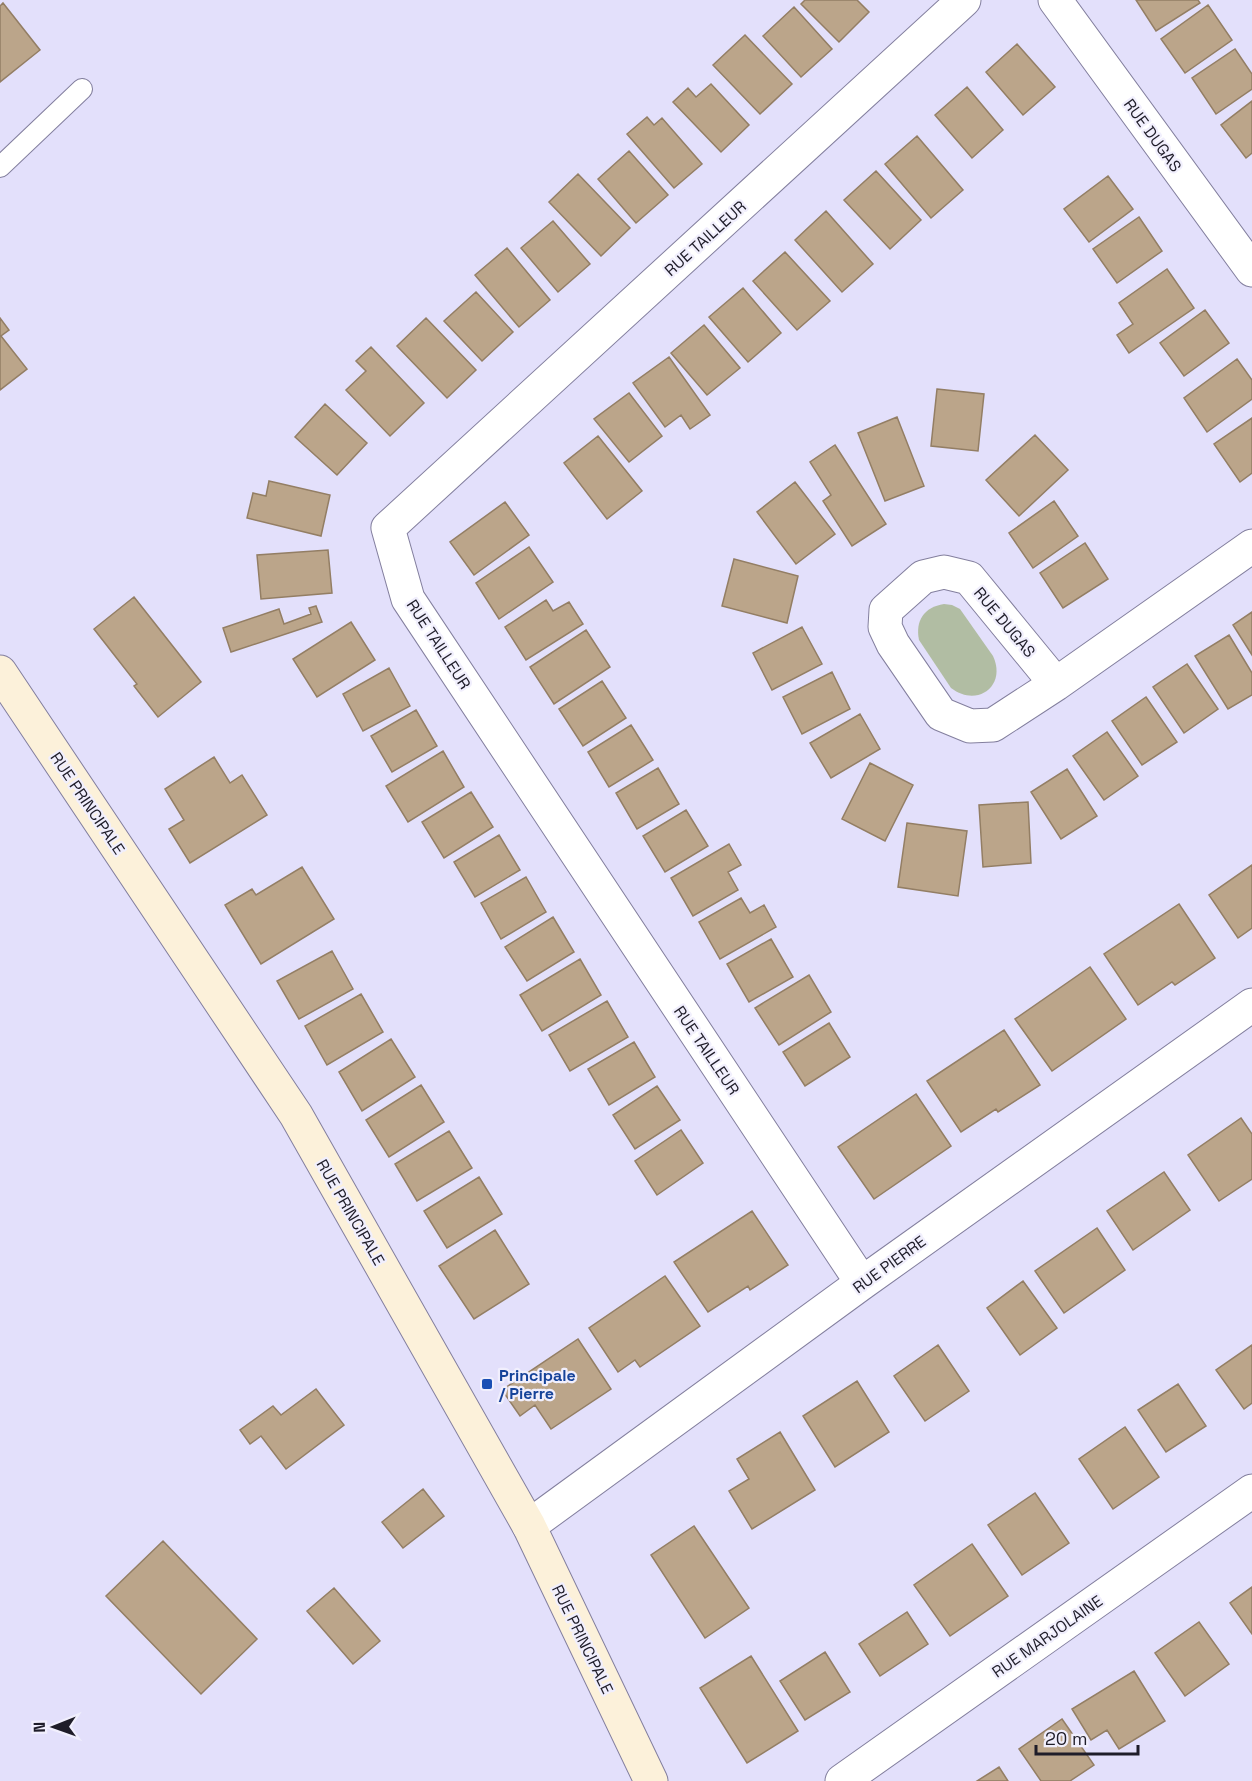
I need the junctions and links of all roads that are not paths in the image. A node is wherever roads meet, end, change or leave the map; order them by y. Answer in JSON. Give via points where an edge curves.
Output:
{"nodes":[{"id":1,"x":964,"y":0,"type":"edge"},
{"id":2,"x":1055,"y":0,"type":"edge"},
{"id":3,"x":82,"y":89,"type":"dead end"},
{"id":4,"x":0,"y":166,"type":"edge"},
{"id":5,"x":1252,"y":270,"type":"edge"},
{"id":6,"x":1252,"y":546,"type":"edge"},
{"id":7,"x":0,"y":672,"type":"edge"},
{"id":8,"x":1056,"y":684,"type":"junction"},
{"id":9,"x":1252,"y":1005,"type":"edge"},
{"id":10,"x":862,"y":1283,"type":"junction"},
{"id":11,"x":1252,"y":1491,"type":"edge"},
{"id":12,"x":529,"y":1526,"type":"junction"},
{"id":13,"x":651,"y":1781,"type":"edge"},
{"id":14,"x":842,"y":1781,"type":"edge"}],
"edges":[{"from":1,"to":10,"type":"street","name":"RUE TAILLEUR","via":[[388,528],[408,599]]},
{"from":2,"to":5,"type":"street","name":"RUE DUGAS"},
{"from":3,"to":4,"type":"lane"},
{"from":6,"to":8,"type":"street","name":"RUE DUGAS"},
{"from":7,"to":12,"type":"street","name":"RUE PRINCIPALE","via":[[296,1115]]},
{"from":8,"to":8,"type":"street","name":"RUE DUGAS","via":[[969,578],[944,572],[923,578],[886,610],[885,627],[893,644],[940,714],[970,726],[993,725]]},
{"from":9,"to":10,"type":"street","name":"RUE PIERRE"},
{"from":10,"to":12,"type":"street","name":"RUE PIERRE"},
{"from":11,"to":14,"type":"street","name":"RUE MARJOLAINE"},
{"from":12,"to":13,"type":"street","name":"RUE PRINCIPALE"}]}
